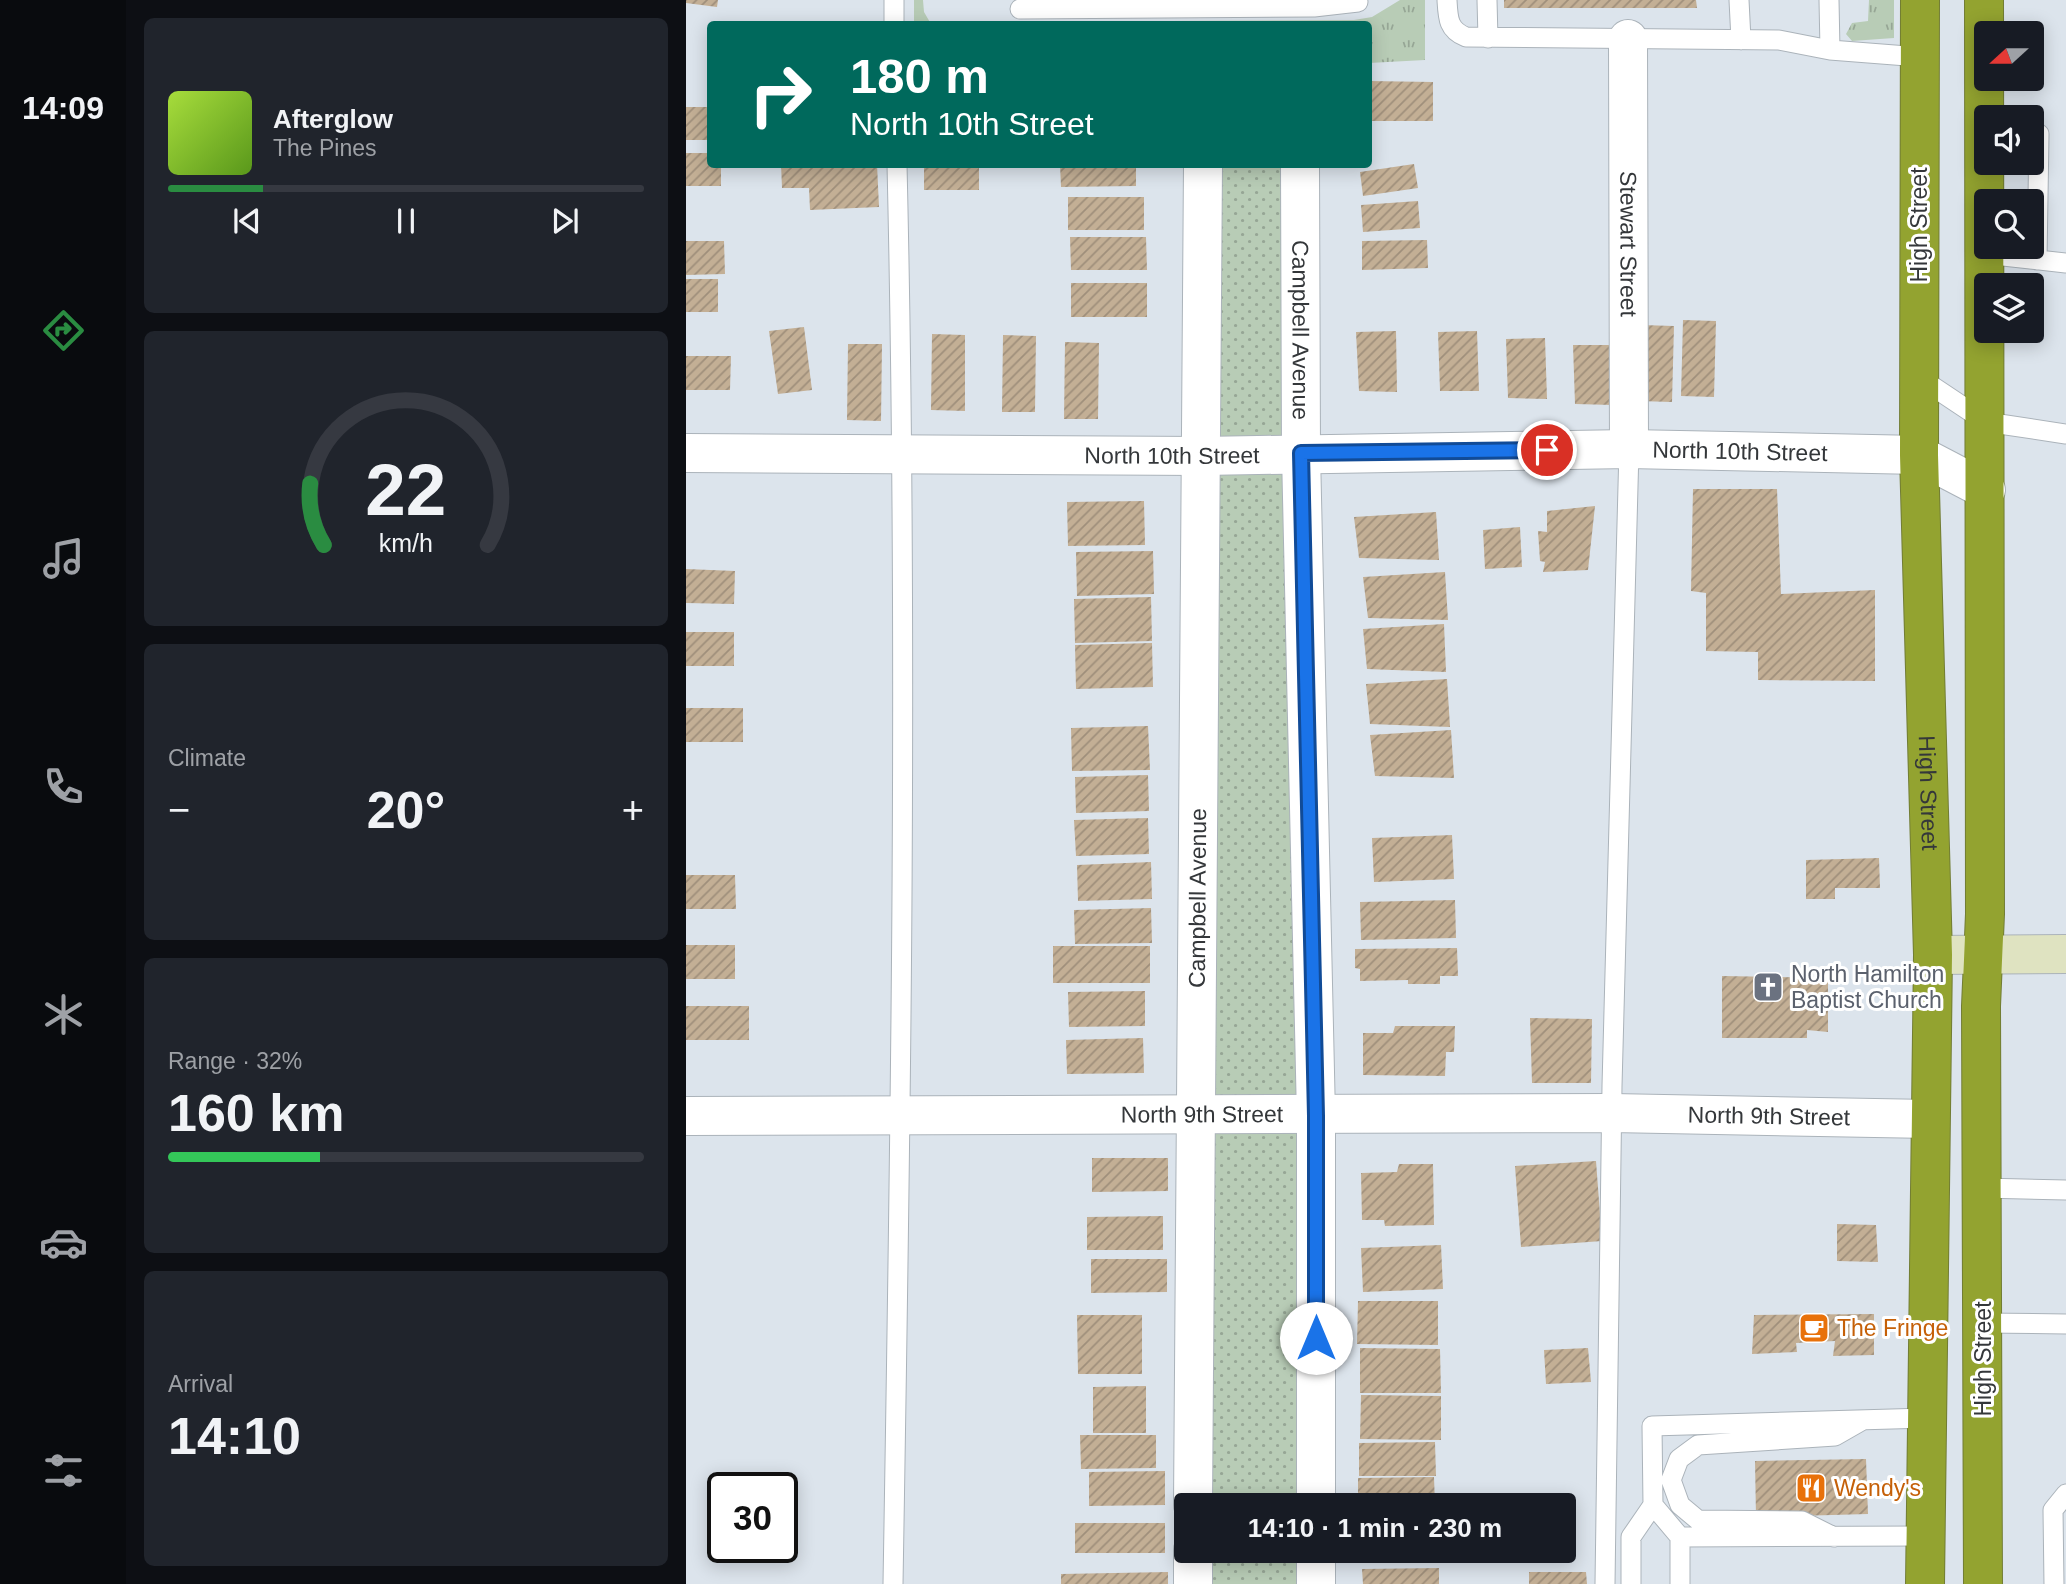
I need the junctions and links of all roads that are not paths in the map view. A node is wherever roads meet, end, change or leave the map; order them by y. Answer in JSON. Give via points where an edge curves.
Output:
{"nodes":[{"id":1,"x":894,"y":0,"type":"edge"},
{"id":2,"x":1447,"y":0,"type":"edge"},
{"id":3,"x":1488,"y":0,"type":"edge"},
{"id":4,"x":1739,"y":0,"type":"edge"},
{"id":5,"x":1829,"y":0,"type":"edge"},
{"id":6,"x":1920,"y":0,"type":"edge"},
{"id":7,"x":1984,"y":0,"type":"edge"},
{"id":8,"x":1357,"y":2,"type":"dead end"},
{"id":9,"x":1020,"y":9,"type":"dead end"},
{"id":10,"x":894,"y":21,"type":"edge"},
{"id":11,"x":1488,"y":38,"type":"junction"},
{"id":12,"x":1628,"y":38,"type":"junction"},
{"id":13,"x":1741,"y":40,"type":"junction"},
{"id":14,"x":1830,"y":50,"type":"junction"},
{"id":15,"x":1920,"y":57,"type":"junction"},
{"id":16,"x":1985,"y":105,"type":"edge"},
{"id":17,"x":897,"y":168,"type":"edge"},
{"id":18,"x":1203,"y":168,"type":"edge"},
{"id":19,"x":1300,"y":168,"type":"edge"},
{"id":20,"x":2038,"y":175,"type":"edge"},
{"id":21,"x":1985,"y":259,"type":"edge"},
{"id":22,"x":2028,"y":259,"type":"edge"},
{"id":23,"x":2037,"y":260,"type":"junction"},
{"id":24,"x":2066,"y":263,"type":"edge"},
{"id":25,"x":1920,"y":378,"type":"junction"},
{"id":26,"x":1986,"y":422,"type":"junction"},
{"id":27,"x":2066,"y":434,"type":"edge"},
{"id":28,"x":1629,"y":449,"type":"junction"},
{"id":29,"x":686,"y":453,"type":"edge"},
{"id":30,"x":1301,"y":453,"type":"junction"},
{"id":31,"x":904,"y":455,"type":"junction"},
{"id":32,"x":1919,"y":455,"type":"junction"},
{"id":33,"x":1202,"y":456,"type":"junction"},
{"id":34,"x":1986,"y":490,"type":"junction"},
{"id":35,"x":2066,"y":954,"type":"edge"},
{"id":36,"x":1933,"y":955,"type":"junction"},
{"id":37,"x":1984,"y":955,"type":"junction"},
{"id":38,"x":1612,"y":1112,"type":"junction"},
{"id":39,"x":902,"y":1114,"type":"junction"},
{"id":40,"x":686,"y":1116,"type":"edge"},
{"id":41,"x":1194,"y":1116,"type":"junction"},
{"id":42,"x":1316,"y":1116,"type":"junction"},
{"id":43,"x":1930,"y":1118,"type":"junction"},
{"id":44,"x":1982,"y":1188,"type":"junction"},
{"id":45,"x":2066,"y":1191,"type":"edge"},
{"id":46,"x":1983,"y":1323,"type":"junction"},
{"id":47,"x":2066,"y":1324,"type":"edge"},
{"id":48,"x":1927,"y":1418,"type":"junction"},
{"id":49,"x":1863,"y":1420,"type":"junction"},
{"id":50,"x":1193,"y":1493,"type":"edge"},
{"id":51,"x":1316,"y":1493,"type":"edge"},
{"id":52,"x":2066,"y":1494,"type":"edge"},
{"id":53,"x":1653,"y":1505,"type":"junction"},
{"id":54,"x":1926,"y":1536,"type":"junction"},
{"id":55,"x":1680,"y":1537,"type":"junction"},
{"id":56,"x":1834,"y":1537,"type":"junction"},
{"id":57,"x":1193,"y":1563,"type":"edge"},
{"id":58,"x":1316,"y":1563,"type":"edge"},
{"id":59,"x":893,"y":1584,"type":"edge"},
{"id":60,"x":1193,"y":1584,"type":"edge"},
{"id":61,"x":1316,"y":1584,"type":"edge"},
{"id":62,"x":1605,"y":1584,"type":"edge"},
{"id":63,"x":1631,"y":1584,"type":"edge"},
{"id":64,"x":1679,"y":1584,"type":"edge"},
{"id":65,"x":1926,"y":1584,"type":"edge"},
{"id":66,"x":1983,"y":1584,"type":"edge"},
{"id":67,"x":2054,"y":1584,"type":"edge"}],
"edges":[{"from":1,"to":10,"type":"lane"},
{"from":2,"to":11,"type":"lane","via":[[1448,20],[1456,33]]},
{"from":3,"to":11,"type":"lane"},
{"from":4,"to":13,"type":"lane"},
{"from":5,"to":14,"type":"lane"},
{"from":6,"to":15,"type":"highway","name":"High Street"},
{"from":7,"to":16,"type":"highway","name":"High Street"},
{"from":8,"to":9,"type":"lane","via":[[1314,8]]},
{"from":11,"to":12,"type":"lane"},
{"from":12,"to":13,"type":"lane"},
{"from":12,"to":28,"type":"street","name":"Stewart Street"},
{"from":13,"to":14,"type":"lane","via":[[1779,40]]},
{"from":14,"to":15,"type":"lane"},
{"from":15,"to":25,"type":"highway","name":"High Street"},
{"from":17,"to":31,"type":"lane"},
{"from":18,"to":33,"type":"street","name":"Campbell Avenue"},
{"from":19,"to":30,"type":"street","name":"Campbell Avenue"},
{"from":20,"to":23,"type":"lane"},
{"from":21,"to":26,"type":"highway","name":"High Street"},
{"from":22,"to":23,"type":"lane"},
{"from":23,"to":24,"type":"lane"},
{"from":25,"to":26,"type":"lane"},
{"from":25,"to":32,"type":"highway","name":"High Street"},
{"from":26,"to":27,"type":"lane"},
{"from":26,"to":34,"type":"highway","name":"High Street"},
{"from":28,"to":30,"type":"street","name":"North 10th Street"},
{"from":28,"to":32,"type":"street","name":"North 10th Street"},
{"from":28,"to":38,"type":"lane"},
{"from":29,"to":31,"type":"street","name":"North 10th Street"},
{"from":30,"to":33,"type":"street","name":"North 10th Street"},
{"from":30,"to":42,"type":"street","name":"Campbell Avenue"},
{"from":31,"to":33,"type":"street","name":"North 10th Street"},
{"from":31,"to":39,"type":"lane"},
{"from":32,"to":34,"type":"street","name":"North 10th Street"},
{"from":32,"to":36,"type":"highway","name":"High Street"},
{"from":33,"to":41,"type":"street","name":"Campbell Avenue"},
{"from":34,"to":37,"type":"highway","name":"High Street"},
{"from":35,"to":37,"type":"street"},
{"from":36,"to":37,"type":"street"},
{"from":36,"to":43,"type":"highway","name":"High Street"},
{"from":37,"to":44,"type":"highway","name":"High Street"},
{"from":38,"to":42,"type":"street","name":"North 9th Street"},
{"from":38,"to":43,"type":"street","name":"North 9th Street"},
{"from":38,"to":62,"type":"lane"},
{"from":39,"to":40,"type":"street","name":"North 9th Street"},
{"from":39,"to":41,"type":"street","name":"North 9th Street"},
{"from":39,"to":59,"type":"lane"},
{"from":41,"to":42,"type":"street","name":"North 9th Street"},
{"from":41,"to":50,"type":"street","name":"Campbell Avenue"},
{"from":42,"to":51,"type":"street","name":"Campbell Avenue"},
{"from":43,"to":48,"type":"highway","name":"High Street"},
{"from":44,"to":45,"type":"lane"},
{"from":44,"to":46,"type":"highway","name":"High Street"},
{"from":46,"to":47,"type":"lane"},
{"from":46,"to":66,"type":"highway","name":"High Street"},
{"from":48,"to":49,"type":"lane"},
{"from":48,"to":54,"type":"highway","name":"High Street"},
{"from":49,"to":53,"type":"lane","via":[[1652,1426]]},
{"from":49,"to":56,"type":"lane","via":[[1835,1436],[1698,1445],[1679,1459],[1671,1480],[1680,1505],[1698,1520],[1802,1521]]},
{"from":52,"to":67,"type":"lane","via":[[2053,1510]]},
{"from":53,"to":55,"type":"lane"},
{"from":53,"to":63,"type":"lane","via":[[1631,1537]]},
{"from":54,"to":56,"type":"lane"},
{"from":54,"to":65,"type":"highway","name":"High Street"},
{"from":55,"to":56,"type":"lane"},
{"from":55,"to":64,"type":"lane"},
{"from":57,"to":60,"type":"street"},
{"from":58,"to":61,"type":"street"}]}
